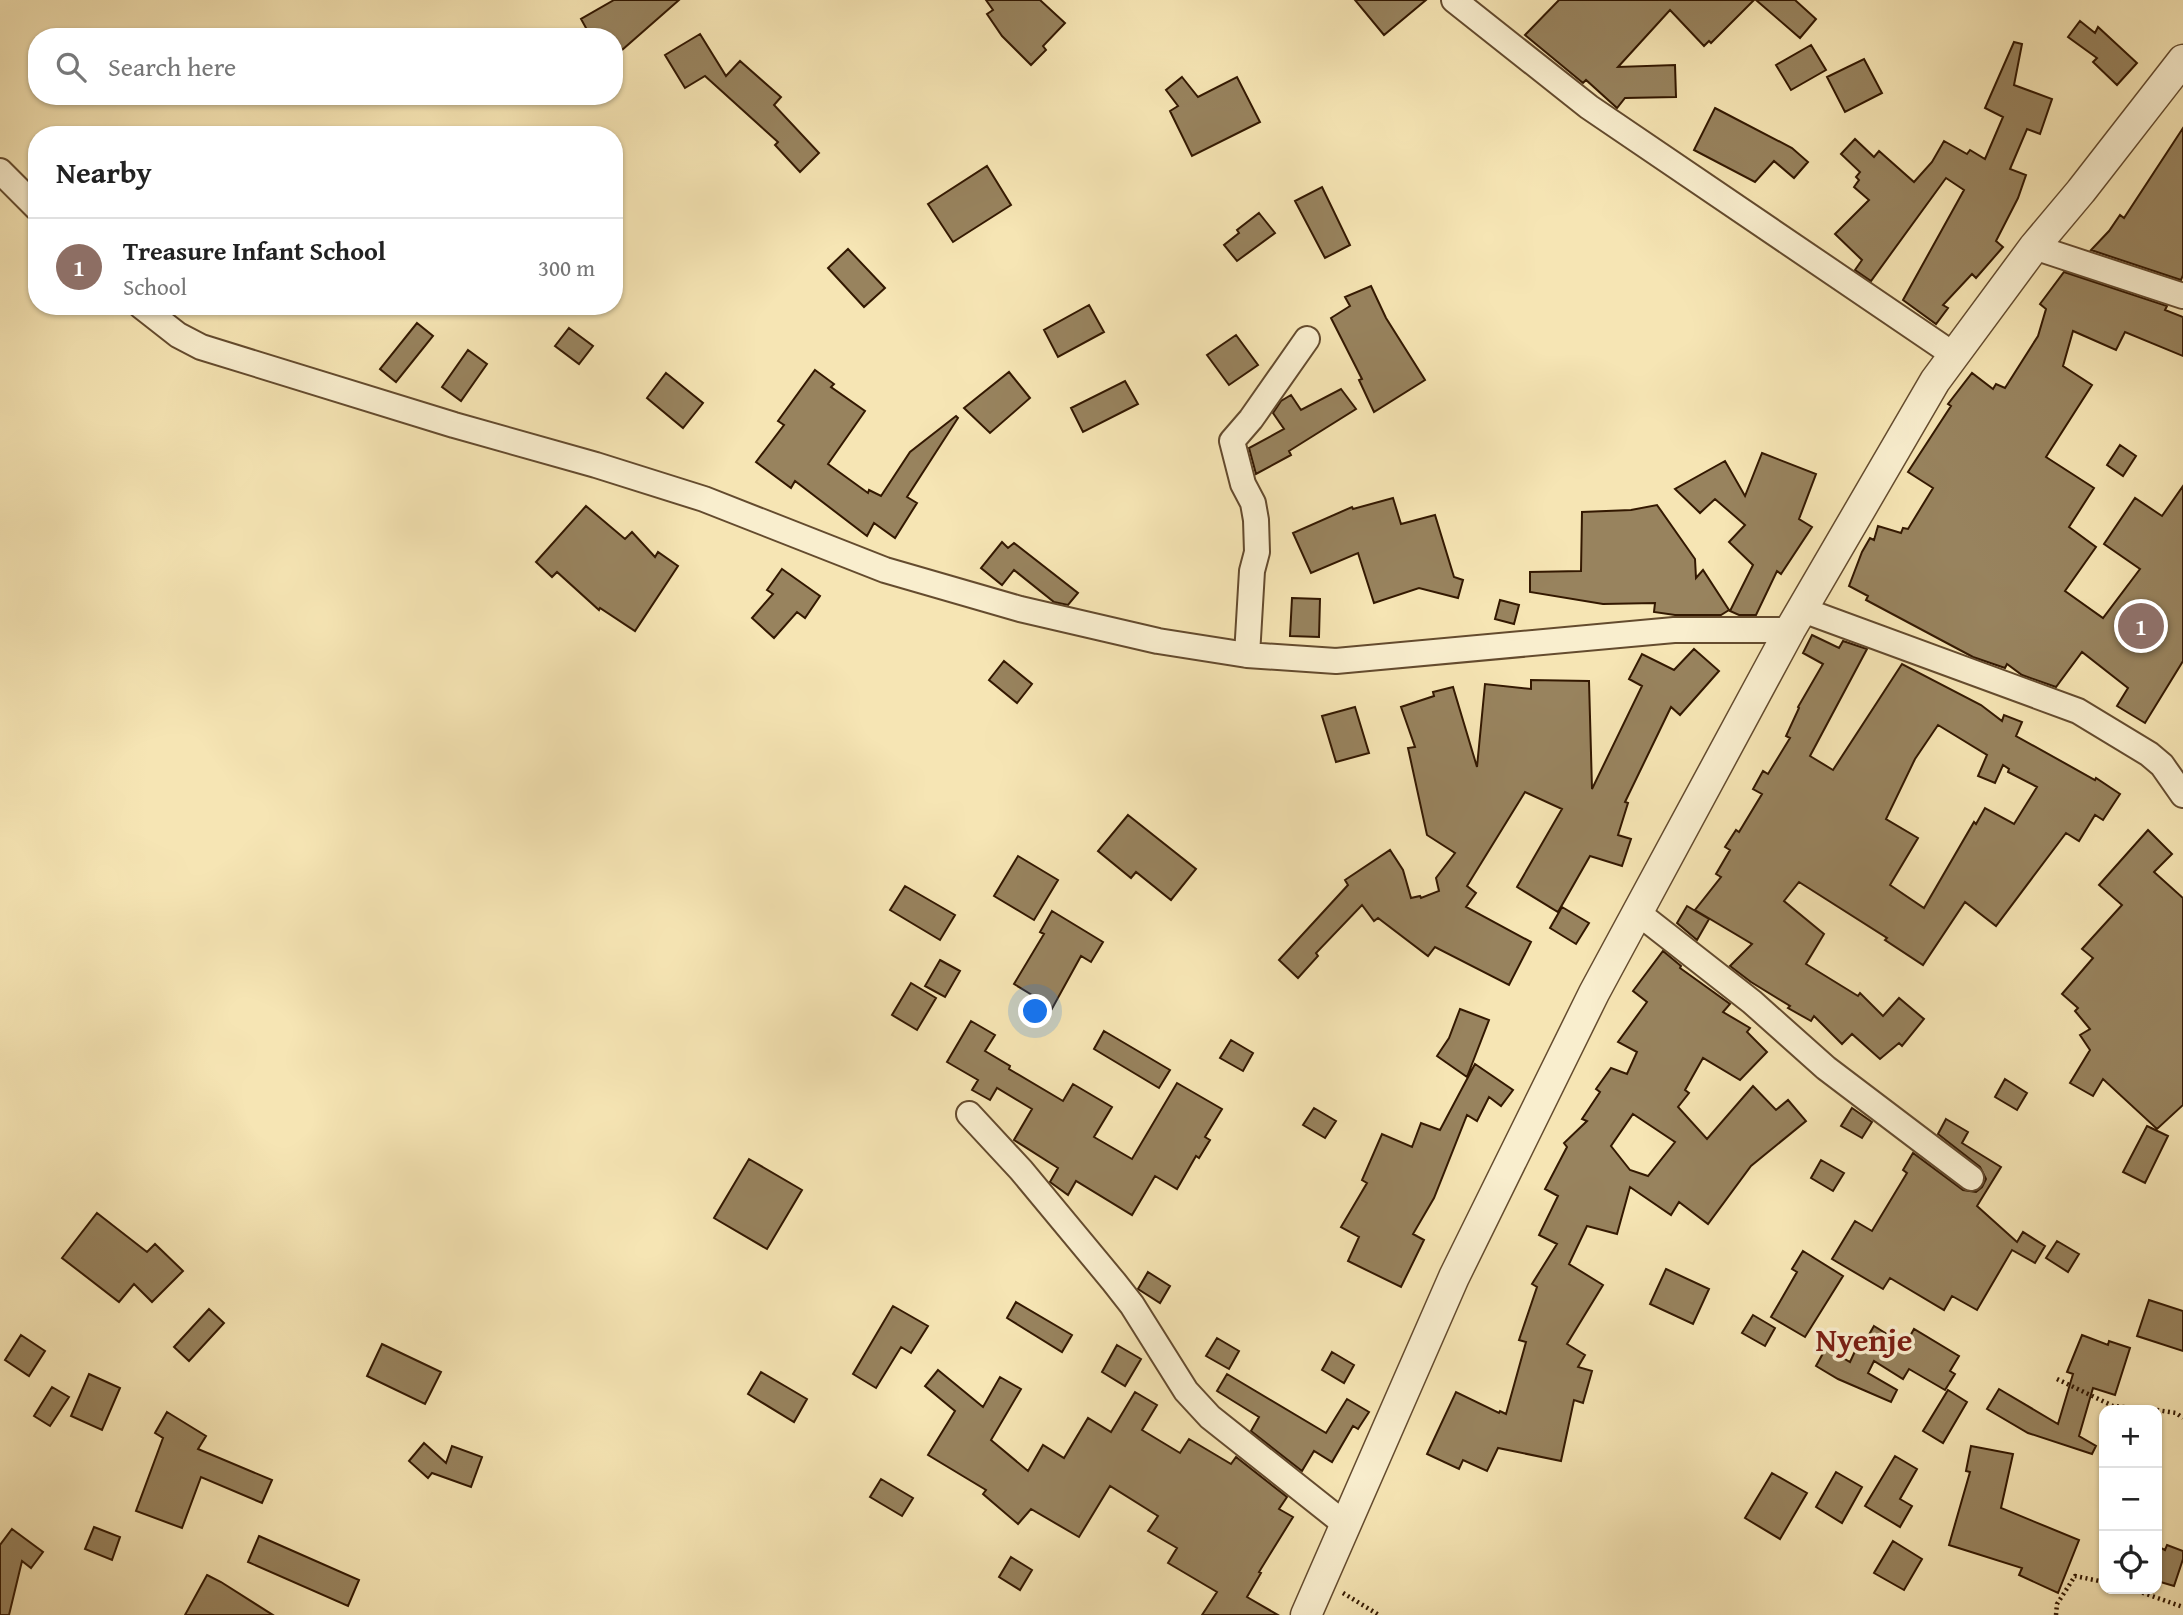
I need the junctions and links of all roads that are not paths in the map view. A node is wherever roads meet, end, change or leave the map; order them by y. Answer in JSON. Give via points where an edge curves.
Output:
{"nodes":[{"id":1,"x":1454,"y":0,"type":"edge"},
{"id":2,"x":2183,"y":60,"type":"edge"},
{"id":3,"x":0,"y":171,"type":"edge"},
{"id":4,"x":28,"y":199,"type":"edge"},
{"id":5,"x":2034,"y":247,"type":"junction"},
{"id":6,"x":2183,"y":296,"type":"edge"},
{"id":7,"x":152,"y":315,"type":"edge"},
{"id":8,"x":1307,"y":339,"type":"dead end"},
{"id":9,"x":1954,"y":355,"type":"junction"},
{"id":10,"x":1797,"y":620,"type":"junction"},
{"id":11,"x":1247,"y":655,"type":"junction"},
{"id":12,"x":2183,"y":795,"type":"edge"},
{"id":13,"x":1637,"y":912,"type":"junction"},
{"id":14,"x":969,"y":1114,"type":"dead end"},
{"id":15,"x":1970,"y":1178,"type":"dead end"},
{"id":16,"x":1346,"y":1525,"type":"junction"},
{"id":17,"x":1306,"y":1615,"type":"edge"}],
"edges":[{"from":1,"to":9,"type":"street","via":[[1589,107]]},
{"from":2,"to":5,"type":"street"},
{"from":3,"to":4,"type":"street"},
{"from":5,"to":6,"type":"street"},
{"from":5,"to":9,"type":"street"},
{"from":7,"to":11,"type":"street","via":[[201,347],[704,499],[885,570],[1020,609],[1158,641]]},
{"from":8,"to":11,"type":"street","via":[[1232,441],[1256,520]]},
{"from":9,"to":10,"type":"street"},
{"from":10,"to":11,"type":"street","via":[[1336,661]]},
{"from":10,"to":12,"type":"street","via":[[2078,711],[2149,754]]},
{"from":10,"to":13,"type":"street"},
{"from":13,"to":15,"type":"street","via":[[1752,1002],[1826,1068]]},
{"from":13,"to":16,"type":"street","via":[[1454,1277]]},
{"from":14,"to":16,"type":"street","via":[[1114,1282],[1186,1391],[1210,1417]]},
{"from":16,"to":17,"type":"street"}]}
